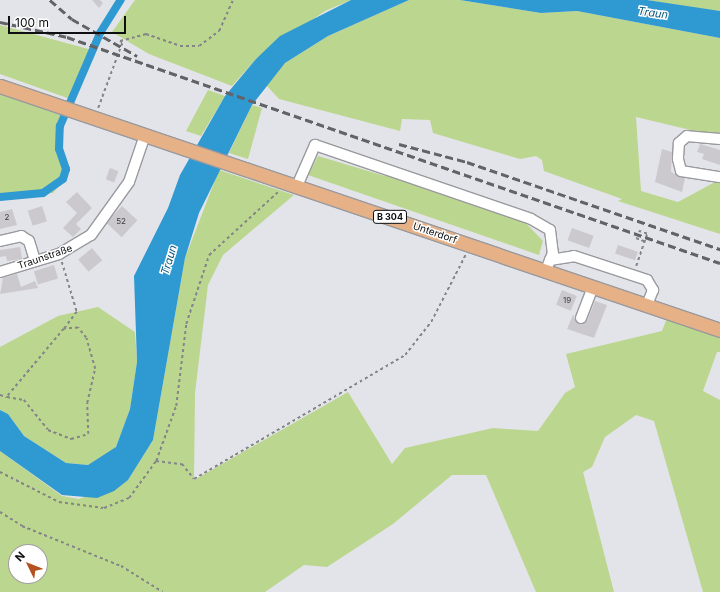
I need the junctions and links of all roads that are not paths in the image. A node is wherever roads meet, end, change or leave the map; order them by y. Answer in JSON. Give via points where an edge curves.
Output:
{"nodes":[{"id":1,"x":0,"y":86,"type":"edge"},
{"id":2,"x":144,"y":135,"type":"junction"},
{"id":3,"x":720,"y":139,"type":"edge"},
{"id":4,"x":720,"y":177,"type":"edge"},
{"id":5,"x":292,"y":184,"type":"junction"},
{"id":6,"x":0,"y":241,"type":"edge"},
{"id":7,"x":35,"y":261,"type":"junction"},
{"id":8,"x":548,"y":265,"type":"junction"},
{"id":9,"x":0,"y":272,"type":"edge"},
{"id":10,"x":593,"y":287,"type":"junction"},
{"id":11,"x":648,"y":305,"type":"junction"},
{"id":12,"x":581,"y":318,"type":"dead end"},
{"id":13,"x":720,"y":330,"type":"edge"}],
"edges":[{"from":1,"to":2,"type":"main road","number":"B 304"},
{"from":2,"to":5,"type":"main road","name":"Unterdorf","number":"B 304"},
{"from":2,"to":7,"type":"street","name":"Traunstraße","via":[[133,171],[118,202],[101,224],[74,248]]},
{"from":3,"to":4,"type":"street","via":[[687,136],[679,143],[680,171]]},
{"from":5,"to":8,"type":"main road","name":"Unterdorf","number":"B 304","via":[[471,245]]},
{"from":5,"to":8,"type":"street","via":[[314,145],[531,219],[550,230],[553,253]]},
{"from":6,"to":7,"type":"street","via":[[21,236],[29,241]]},
{"from":7,"to":9,"type":"street","name":"Traunstraße"},
{"from":8,"to":10,"type":"main road","name":"Unterdorf","number":"B 304"},
{"from":8,"to":11,"type":"street","name":"Unterdorf","via":[[574,256],[647,280],[653,290]]},
{"from":10,"to":11,"type":"main road","name":"Unterdorf","number":"B 304"},
{"from":10,"to":12,"type":"street"},
{"from":11,"to":13,"type":"main road","name":"Unterdorf","number":"B 304"}]}
